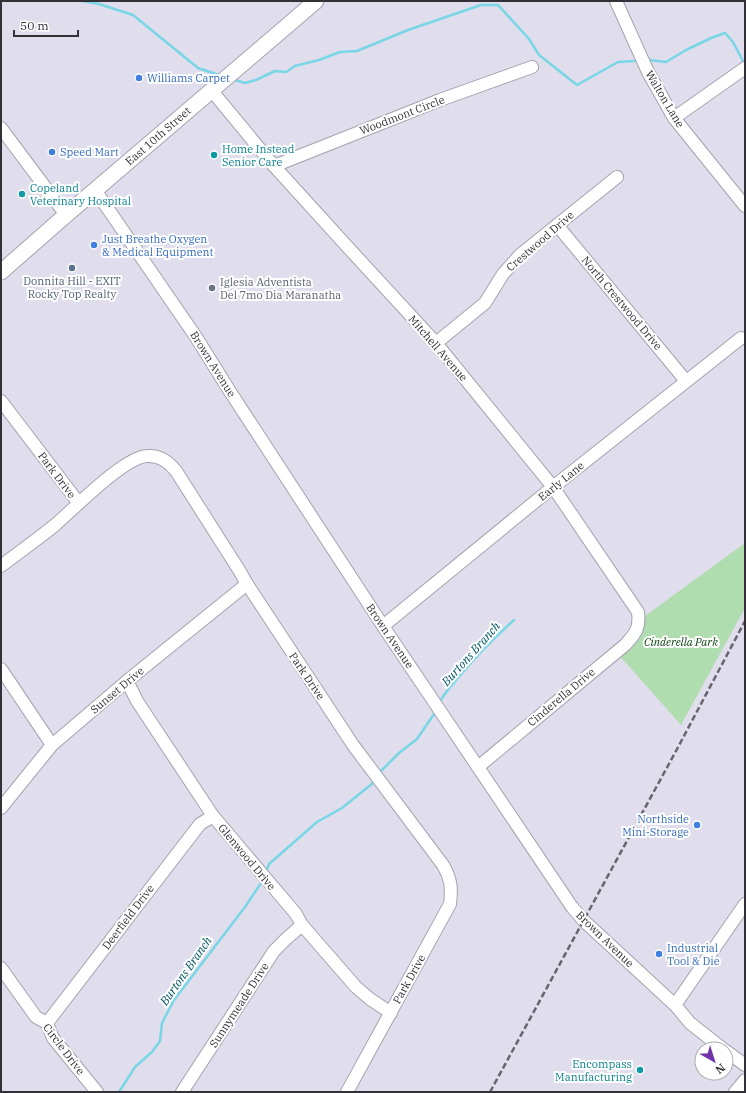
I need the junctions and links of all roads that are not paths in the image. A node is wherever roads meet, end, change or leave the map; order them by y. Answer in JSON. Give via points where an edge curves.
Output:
{"nodes":[{"id":1,"x":316,"y":1,"type":"edge"},
{"id":2,"x":616,"y":1,"type":"edge"},
{"id":3,"x":532,"y":68,"type":"dead end"},
{"id":4,"x":745,"y":68,"type":"edge"},
{"id":5,"x":212,"y":90,"type":"junction"},
{"id":6,"x":674,"y":118,"type":"junction"},
{"id":7,"x":1,"y":128,"type":"edge"},
{"id":8,"x":274,"y":166,"type":"junction"},
{"id":9,"x":617,"y":177,"type":"dead end"},
{"id":10,"x":95,"y":190,"type":"junction"},
{"id":11,"x":745,"y":206,"type":"edge"},
{"id":12,"x":66,"y":215,"type":"junction"},
{"id":13,"x":557,"y":225,"type":"junction"},
{"id":14,"x":1,"y":272,"type":"edge"},
{"id":15,"x":741,"y":338,"type":"dead end"},
{"id":16,"x":436,"y":343,"type":"junction"},
{"id":17,"x":686,"y":381,"type":"junction"},
{"id":18,"x":1,"y":401,"type":"edge"},
{"id":19,"x":553,"y":487,"type":"junction"},
{"id":20,"x":78,"y":502,"type":"junction"},
{"id":21,"x":1,"y":566,"type":"edge"},
{"id":22,"x":247,"y":584,"type":"junction"},
{"id":23,"x":640,"y":623,"type":"joint"},
{"id":24,"x":383,"y":626,"type":"junction"},
{"id":25,"x":1,"y":669,"type":"edge"},
{"id":26,"x":127,"y":681,"type":"junction"},
{"id":27,"x":52,"y":745,"type":"junction"},
{"id":28,"x":478,"y":767,"type":"junction"},
{"id":29,"x":1,"y":808,"type":"edge"},
{"id":30,"x":213,"y":816,"type":"junction"},
{"id":31,"x":745,"y":904,"type":"edge"},
{"id":32,"x":302,"y":925,"type":"junction"},
{"id":33,"x":1,"y":968,"type":"edge"},
{"id":34,"x":675,"y":1005,"type":"junction"},
{"id":35,"x":390,"y":1013,"type":"junction"},
{"id":36,"x":47,"y":1023,"type":"junction"},
{"id":37,"x":713,"y":1041,"type":"edge"},
{"id":38,"x":734,"y":1057,"type":"edge"},
{"id":39,"x":745,"y":1065,"type":"edge"},
{"id":40,"x":745,"y":1080,"type":"edge"},
{"id":41,"x":97,"y":1092,"type":"edge"},
{"id":42,"x":182,"y":1092,"type":"edge"},
{"id":43,"x":347,"y":1092,"type":"edge"},
{"id":44,"x":735,"y":1092,"type":"edge"}],
"edges":[{"from":1,"to":5,"type":"main road","name":"East 10th Street"},
{"from":2,"to":6,"type":"street","name":"Walton Lane","via":[[648,72]]},
{"from":3,"to":8,"type":"street","name":"Woodmont Circle","via":[[432,103]]},
{"from":4,"to":6,"type":"street"},
{"from":5,"to":8,"type":"street","name":"Mitchell Avenue"},
{"from":5,"to":10,"type":"main road","name":"East 10th Street"},
{"from":6,"to":11,"type":"street","name":"Walton Lane"},
{"from":7,"to":12,"type":"street"},
{"from":8,"to":16,"type":"street","name":"Mitchell Avenue"},
{"from":9,"to":13,"type":"street","name":"Crestwood Drive"},
{"from":10,"to":12,"type":"main road","name":"East 10th Street"},
{"from":10,"to":24,"type":"street","name":"Brown Avenue","via":[[196,337]]},
{"from":12,"to":14,"type":"main road","name":"East 10th Street"},
{"from":13,"to":16,"type":"street","name":"Crestwood Drive","via":[[520,255],[502,274],[485,303]]},
{"from":13,"to":17,"type":"street","name":"North Crestwood Drive"},
{"from":15,"to":17,"type":"street","name":"Early Lane"},
{"from":16,"to":19,"type":"street","name":"Mitchell Avenue"},
{"from":17,"to":19,"type":"street","name":"Early Lane"},
{"from":18,"to":20,"type":"street","name":"Park Drive"},
{"from":19,"to":23,"type":"street","name":"Mitchell Avenue","via":[[634,604]]},
{"from":19,"to":24,"type":"street","name":"Early Lane"},
{"from":20,"to":21,"type":"street","via":[[55,525]]},
{"from":20,"to":22,"type":"street","name":"Park Drive","via":[[130,461],[147,456],[169,462]]},
{"from":22,"to":26,"type":"street","name":"Sunset Drive"},
{"from":22,"to":35,"type":"street","name":"Park Drive","via":[[353,745],[443,864],[450,877],[450,904]]},
{"from":23,"to":28,"type":"street","name":"Cinderella Drive","via":[[634,635],[624,645]]},
{"from":24,"to":28,"type":"street","name":"Brown Avenue"},
{"from":25,"to":27,"type":"street"},
{"from":26,"to":27,"type":"street","name":"Sunset Drive"},
{"from":26,"to":30,"type":"street","name":"Glenwood Drive"},
{"from":27,"to":29,"type":"street","name":"Sunset Drive"},
{"from":28,"to":34,"type":"street","name":"Brown Avenue","via":[[576,912]]},
{"from":30,"to":32,"type":"street","name":"Glenwood Drive","via":[[281,896]]},
{"from":30,"to":36,"type":"street","name":"Deerfield Drive","via":[[200,824]]},
{"from":31,"to":34,"type":"street"},
{"from":32,"to":35,"type":"street","name":"Glenwood Drive","via":[[356,987]]},
{"from":32,"to":42,"type":"street","name":"Sunnymeade Drive","via":[[274,951]]},
{"from":33,"to":36,"type":"street","name":"Circle Drive","via":[[36,1017]]},
{"from":34,"to":37,"type":"street","name":"Brown Avenue","via":[[690,1023]]},
{"from":35,"to":43,"type":"street","name":"Park Drive"},
{"from":36,"to":41,"type":"street","name":"Circle Drive","via":[[53,1038]]},
{"from":38,"to":39,"type":"street"},
{"from":40,"to":44,"type":"street"}]}
